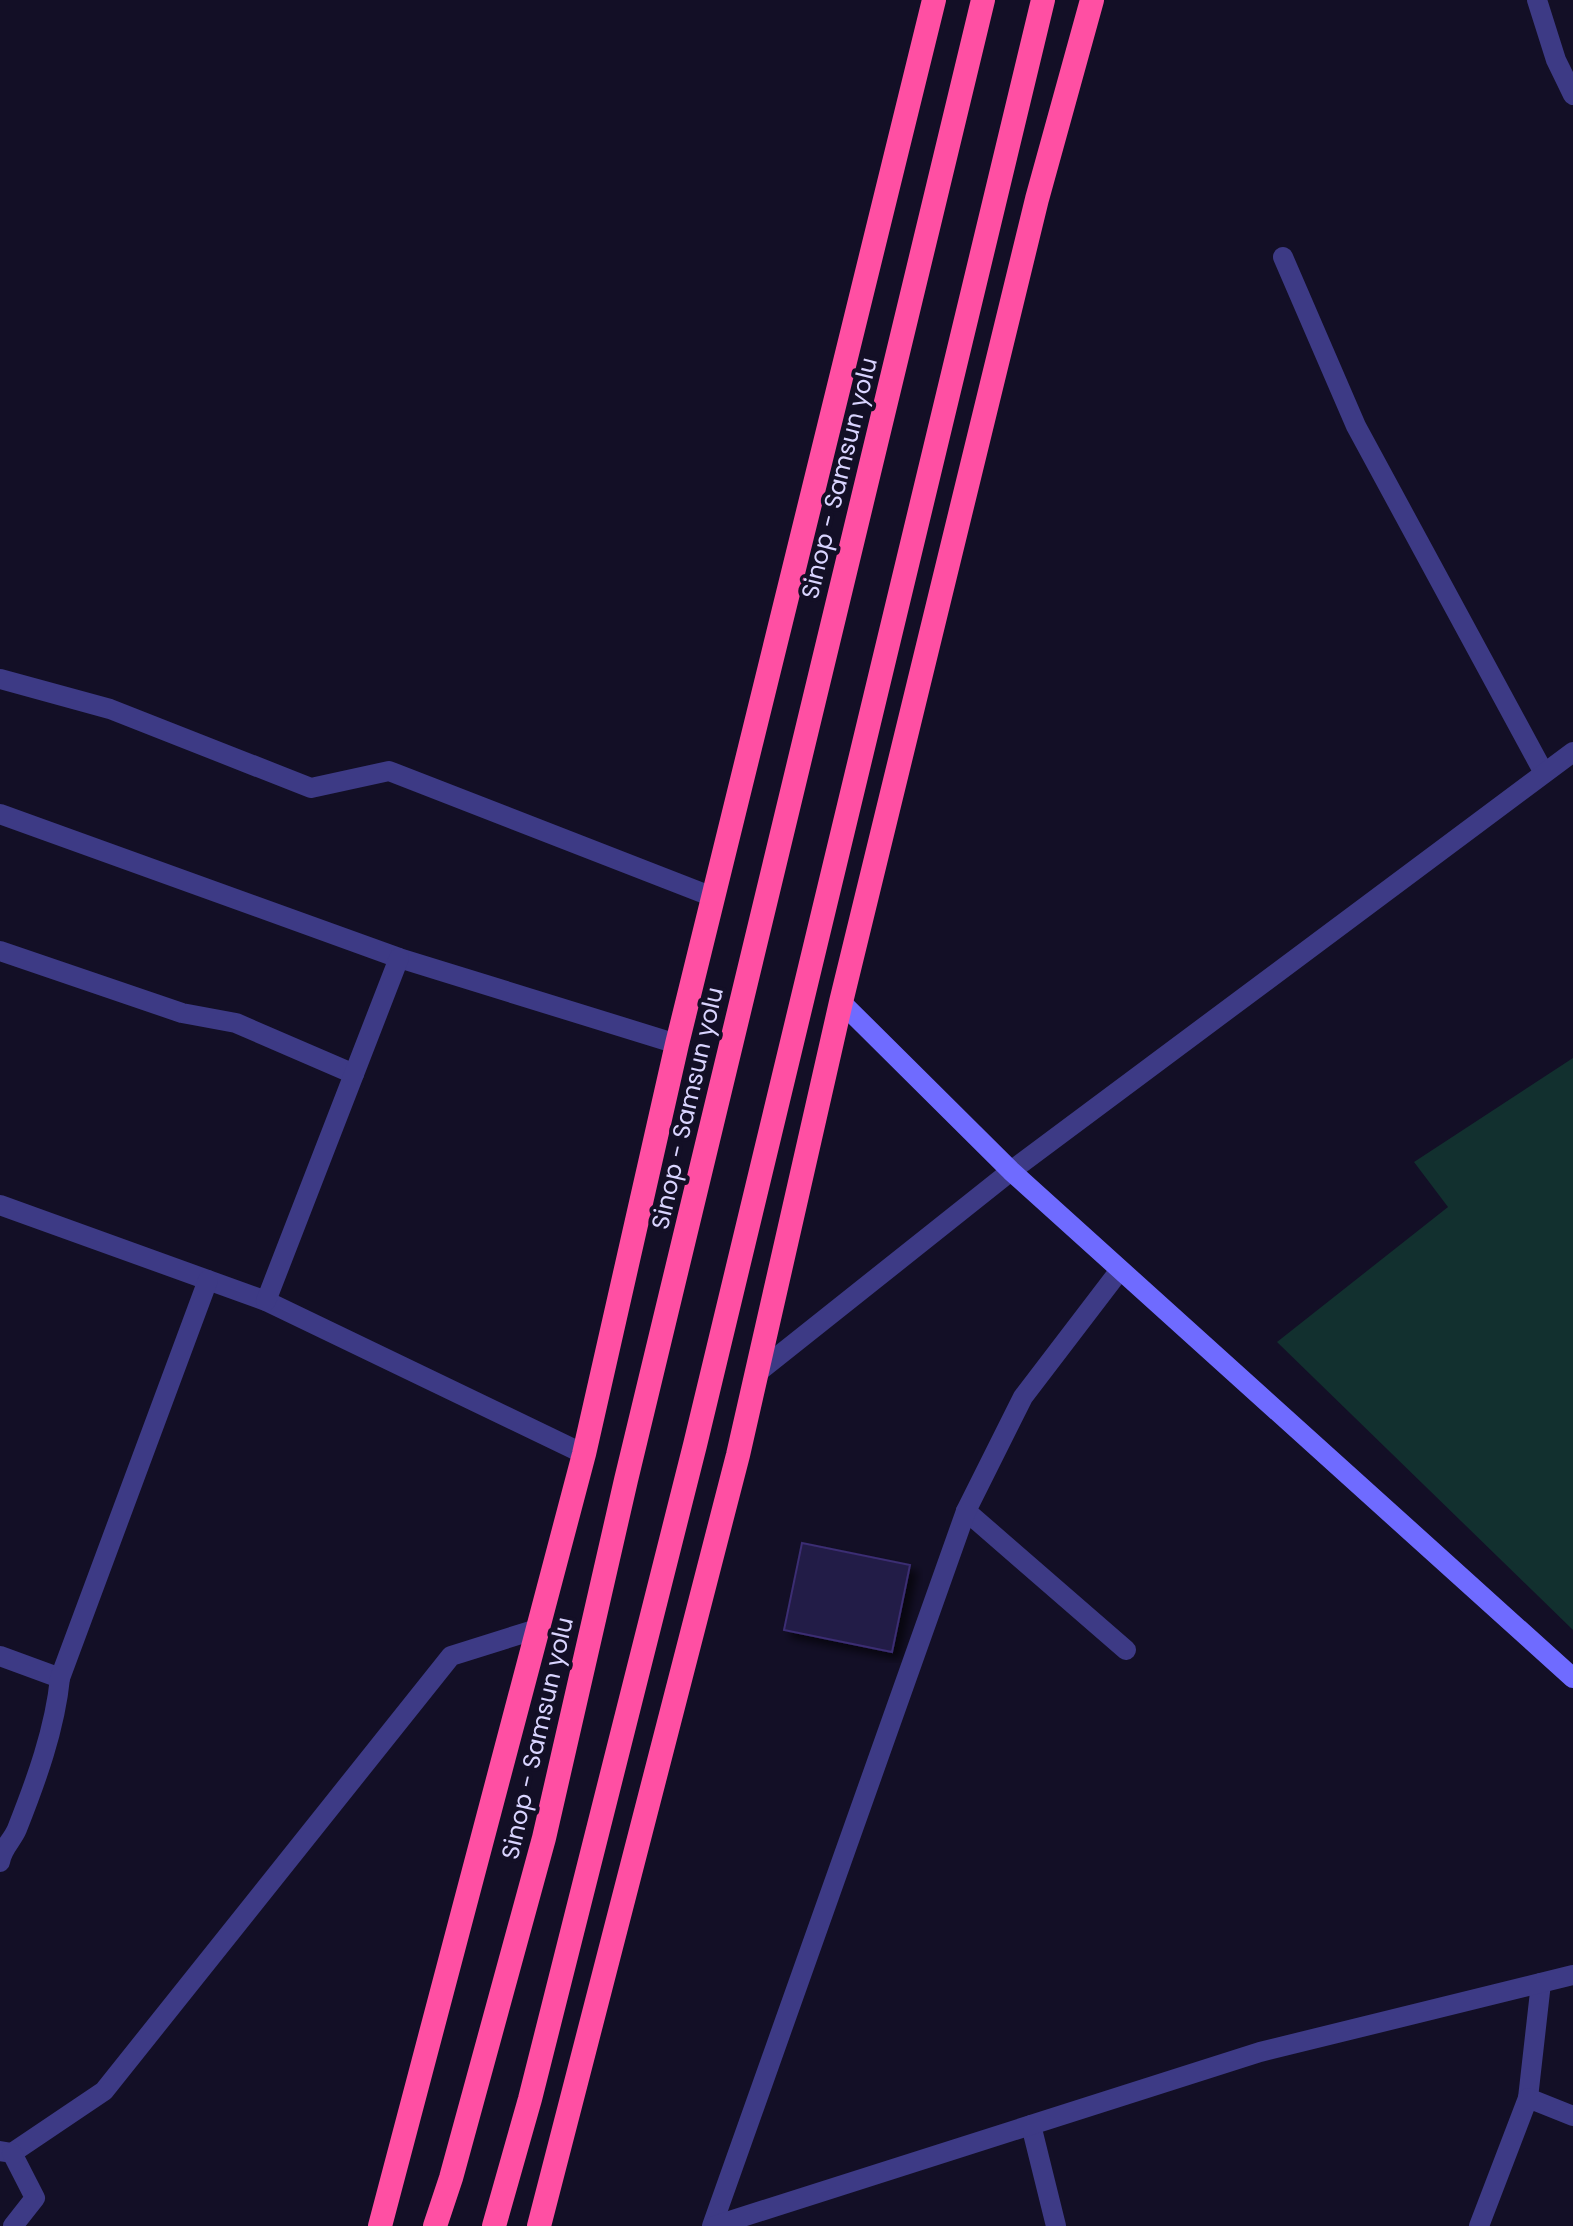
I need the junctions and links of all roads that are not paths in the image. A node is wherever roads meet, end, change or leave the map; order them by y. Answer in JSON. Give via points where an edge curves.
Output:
{"nodes":[{"id":1,"x":934,"y":0,"type":"edge"},
{"id":2,"x":983,"y":0,"type":"edge"},
{"id":3,"x":1043,"y":0,"type":"edge"},
{"id":4,"x":1092,"y":0,"type":"edge"},
{"id":5,"x":1537,"y":0,"type":"edge"},
{"id":6,"x":1573,"y":95,"type":"edge"},
{"id":7,"x":1283,"y":257,"type":"dead end"},
{"id":8,"x":0,"y":679,"type":"edge"},
{"id":9,"x":1573,"y":752,"type":"edge"},
{"id":10,"x":1544,"y":773,"type":"junction"},
{"id":11,"x":0,"y":814,"type":"edge"},
{"id":12,"x":713,"y":897,"type":"junction"},
{"id":13,"x":0,"y":951,"type":"edge"},
{"id":14,"x":399,"y":958,"type":"junction"},
{"id":15,"x":841,"y":1002,"type":"junction"},
{"id":16,"x":677,"y":1044,"type":"junction"},
{"id":17,"x":354,"y":1074,"type":"junction"},
{"id":18,"x":1011,"y":1171,"type":"junction"},
{"id":19,"x":0,"y":1205,"type":"edge"},
{"id":20,"x":1120,"y":1270,"type":"junction"},
{"id":21,"x":208,"y":1280,"type":"junction"},
{"id":22,"x":266,"y":1301,"type":"junction"},
{"id":23,"x":757,"y":1373,"type":"junction"},
{"id":24,"x":584,"y":1454,"type":"junction"},
{"id":25,"x":966,"y":1511,"type":"junction"},
{"id":26,"x":537,"y":1629,"type":"junction"},
{"id":27,"x":1126,"y":1650,"type":"dead end"},
{"id":28,"x":0,"y":1656,"type":"edge"},
{"id":29,"x":60,"y":1678,"type":"junction"},
{"id":30,"x":1573,"y":1678,"type":"edge"},
{"id":31,"x":0,"y":1862,"type":"edge"},
{"id":32,"x":1573,"y":1975,"type":"edge"},
{"id":33,"x":1541,"y":1983,"type":"junction"},
{"id":34,"x":1528,"y":2098,"type":"junction"},
{"id":35,"x":1573,"y":2116,"type":"edge"},
{"id":36,"x":1031,"y":2125,"type":"junction"},
{"id":37,"x":6,"y":2152,"type":"edge"},
{"id":38,"x":13,"y":2226,"type":"edge"},
{"id":39,"x":380,"y":2226,"type":"edge"},
{"id":40,"x":435,"y":2226,"type":"edge"},
{"id":41,"x":494,"y":2226,"type":"edge"},
{"id":42,"x":539,"y":2226,"type":"edge"},
{"id":43,"x":713,"y":2226,"type":"edge"},
{"id":44,"x":1056,"y":2226,"type":"edge"},
{"id":45,"x":1479,"y":2226,"type":"edge"}],
"edges":[{"from":1,"to":12,"type":"highway"},
{"from":2,"to":40,"type":"highway","name":"Sinop - Samsun yolu","via":[[544,1838]]},
{"from":3,"to":41,"type":"highway","via":[[699,1430]]},
{"from":4,"to":15,"type":"highway","via":[[1037,199]]},
{"from":5,"to":6,"type":"street"},
{"from":7,"to":10,"type":"street","via":[[1356,426]]},
{"from":8,"to":12,"type":"street","via":[[110,709],[311,788],[389,771]]},
{"from":9,"to":10,"type":"street"},
{"from":10,"to":18,"type":"street"},
{"from":11,"to":14,"type":"street"},
{"from":12,"to":16,"type":"highway"},
{"from":13,"to":17,"type":"street","via":[[182,1013],[236,1023]]},
{"from":14,"to":16,"type":"street"},
{"from":14,"to":17,"type":"street"},
{"from":15,"to":18,"type":"street"},
{"from":15,"to":23,"type":"highway"},
{"from":16,"to":24,"type":"highway"},
{"from":17,"to":22,"type":"street"},
{"from":18,"to":20,"type":"street"},
{"from":18,"to":23,"type":"street"},
{"from":19,"to":21,"type":"street"},
{"from":20,"to":25,"type":"street","via":[[1023,1397]]},
{"from":20,"to":30,"type":"street"},
{"from":21,"to":22,"type":"street"},
{"from":21,"to":29,"type":"street"},
{"from":22,"to":24,"type":"street"},
{"from":23,"to":42,"type":"highway"},
{"from":24,"to":26,"type":"highway"},
{"from":25,"to":27,"type":"street"},
{"from":25,"to":43,"type":"street"},
{"from":26,"to":37,"type":"street","via":[[451,1656],[104,2091]]},
{"from":26,"to":39,"type":"highway"},
{"from":28,"to":29,"type":"street"},
{"from":29,"to":31,"type":"street","via":[[57,1711]]},
{"from":32,"to":33,"type":"street"},
{"from":33,"to":34,"type":"street"},
{"from":33,"to":36,"type":"street","via":[[1260,2052]]},
{"from":34,"to":35,"type":"street"},
{"from":34,"to":45,"type":"street"},
{"from":36,"to":43,"type":"street"},
{"from":36,"to":44,"type":"street"},
{"from":37,"to":38,"type":"street","via":[[35,2198]]}]}
